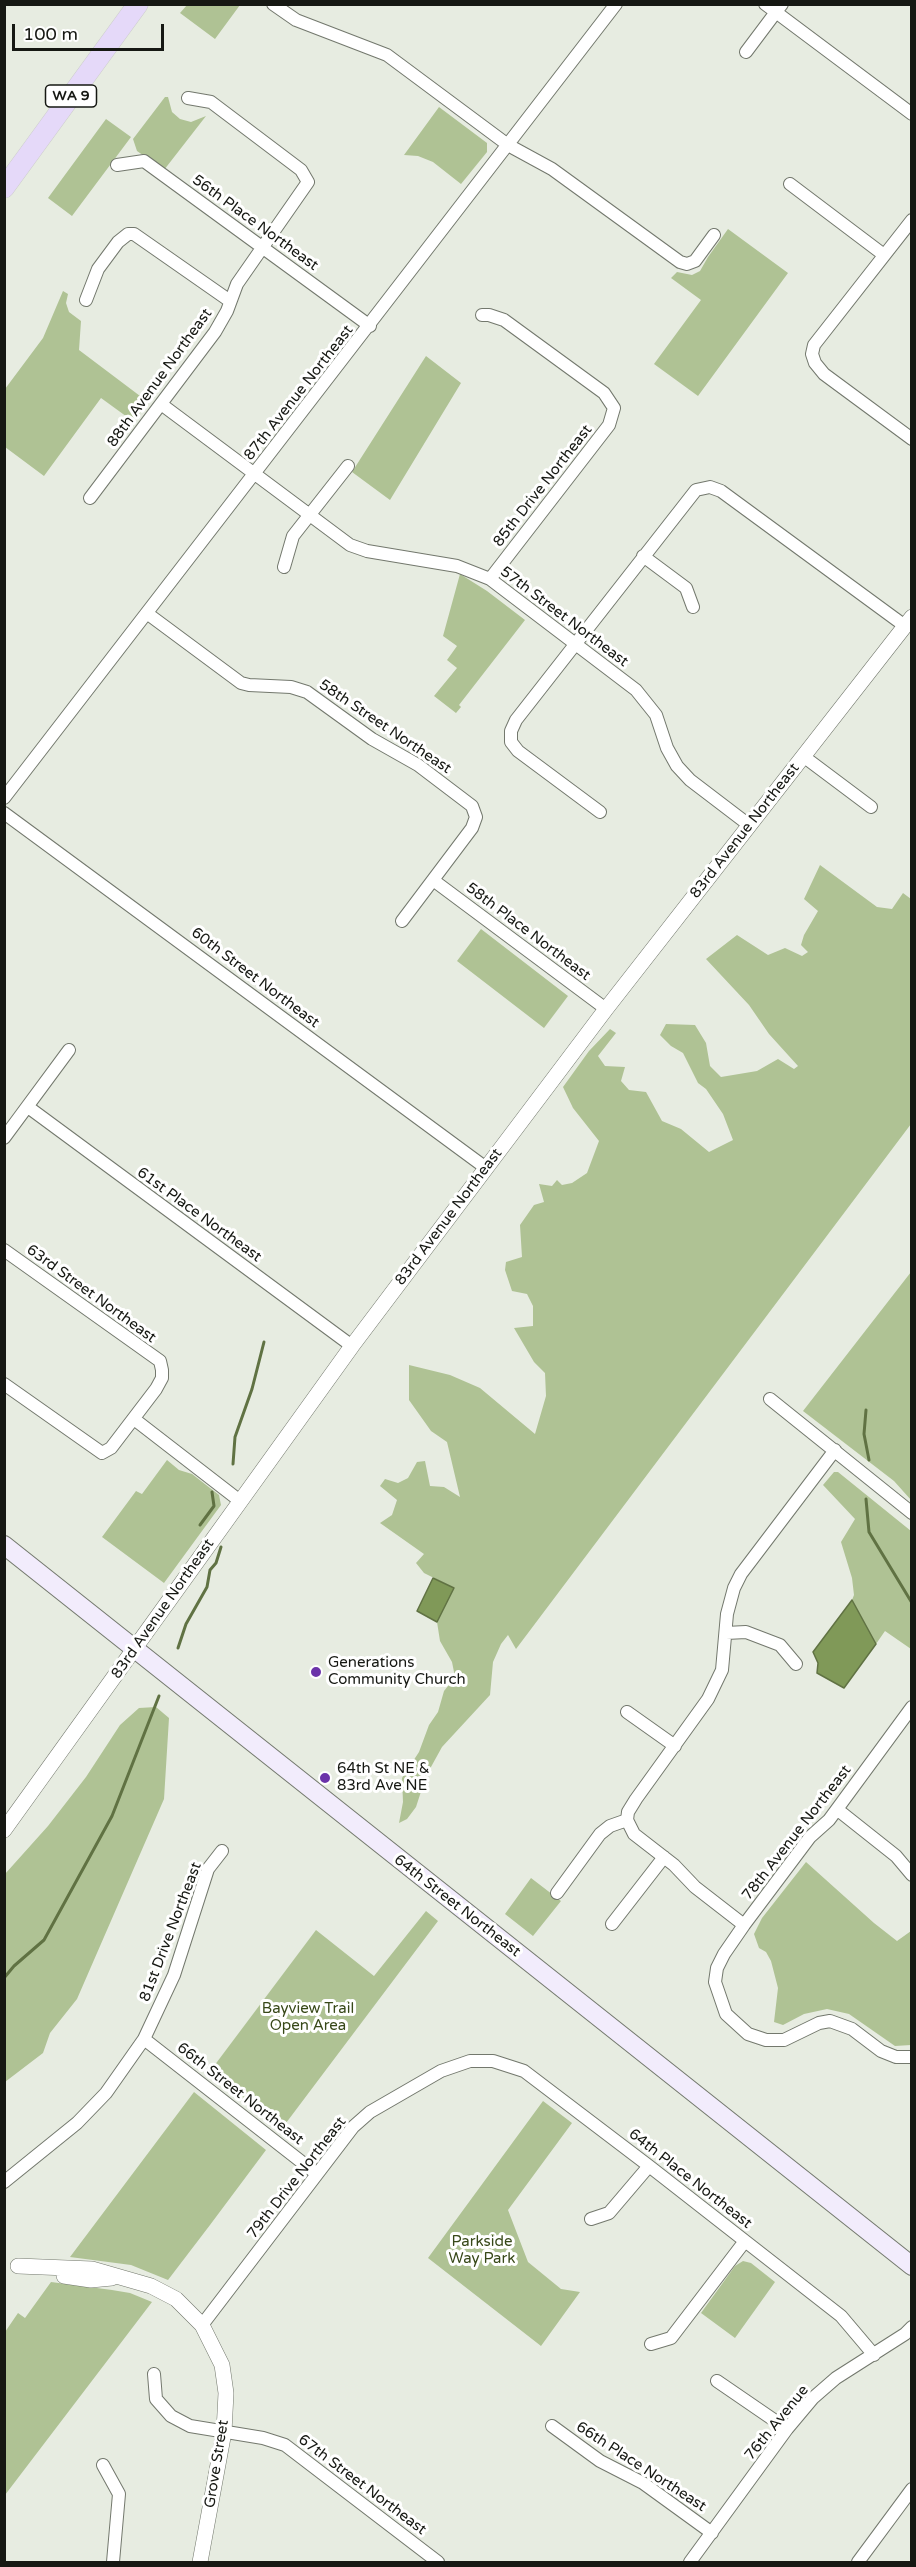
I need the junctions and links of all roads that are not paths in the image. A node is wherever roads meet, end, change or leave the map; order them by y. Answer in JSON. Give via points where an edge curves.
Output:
{"nodes":[{"id":1,"x":138,"y":4,"type":"edge"},
{"id":2,"x":273,"y":4,"type":"edge"},
{"id":3,"x":616,"y":4,"type":"edge"},
{"id":4,"x":765,"y":4,"type":"edge"},
{"id":5,"x":778,"y":9,"type":"edge"},
{"id":6,"x":746,"y":52,"type":"dead end"},
{"id":7,"x":188,"y":98,"type":"dead end"},
{"id":8,"x":912,"y":114,"type":"edge"},
{"id":9,"x":508,"y":145,"type":"junction"},
{"id":10,"x":117,"y":165,"type":"dead end"},
{"id":11,"x":790,"y":184,"type":"dead end"},
{"id":12,"x":4,"y":188,"type":"edge"},
{"id":13,"x":912,"y":220,"type":"edge"},
{"id":14,"x":714,"y":236,"type":"dead end"},
{"id":15,"x":264,"y":247,"type":"junction"},
{"id":16,"x":884,"y":255,"type":"junction"},
{"id":17,"x":86,"y":300,"type":"dead end"},
{"id":18,"x":230,"y":302,"type":"junction"},
{"id":19,"x":482,"y":315,"type":"dead end"},
{"id":20,"x":370,"y":326,"type":"junction"},
{"id":21,"x":161,"y":404,"type":"junction"},
{"id":22,"x":912,"y":439,"type":"edge"},
{"id":23,"x":348,"y":466,"type":"dead end"},
{"id":24,"x":255,"y":475,"type":"junction"},
{"id":25,"x":90,"y":498,"type":"dead end"},
{"id":26,"x":309,"y":516,"type":"junction"},
{"id":27,"x":643,"y":556,"type":"junction"},
{"id":28,"x":284,"y":567,"type":"dead end"},
{"id":29,"x":490,"y":579,"type":"junction"},
{"id":30,"x":693,"y":608,"type":"dead end"},
{"id":31,"x":148,"y":614,"type":"junction"},
{"id":32,"x":908,"y":621,"type":"edge"},
{"id":33,"x":575,"y":644,"type":"junction"},
{"id":34,"x":803,"y":756,"type":"junction"},
{"id":35,"x":4,"y":798,"type":"edge"},
{"id":36,"x":871,"y":807,"type":"dead end"},
{"id":37,"x":600,"y":812,"type":"dead end"},
{"id":38,"x":4,"y":813,"type":"edge"},
{"id":39,"x":749,"y":825,"type":"junction"},
{"id":40,"x":433,"y":880,"type":"junction"},
{"id":41,"x":402,"y":921,"type":"dead end"},
{"id":42,"x":606,"y":1009,"type":"junction"},
{"id":43,"x":69,"y":1050,"type":"dead end"},
{"id":44,"x":28,"y":1107,"type":"junction"},
{"id":45,"x":4,"y":1138,"type":"edge"},
{"id":46,"x":486,"y":1168,"type":"junction"},
{"id":47,"x":4,"y":1250,"type":"edge"},
{"id":48,"x":352,"y":1346,"type":"junction"},
{"id":49,"x":4,"y":1384,"type":"edge"},
{"id":50,"x":770,"y":1399,"type":"dead end"},
{"id":51,"x":134,"y":1419,"type":"junction"},
{"id":52,"x":835,"y":1450,"type":"junction"},
{"id":53,"x":240,"y":1501,"type":"junction"},
{"id":54,"x":912,"y":1513,"type":"edge"},
{"id":55,"x":4,"y":1545,"type":"edge"},
{"id":56,"x":726,"y":1633,"type":"junction"},
{"id":57,"x":135,"y":1649,"type":"junction"},
{"id":58,"x":796,"y":1664,"type":"dead end"},
{"id":59,"x":912,"y":1707,"type":"edge"},
{"id":60,"x":627,"y":1712,"type":"dead end"},
{"id":61,"x":675,"y":1746,"type":"junction"},
{"id":62,"x":838,"y":1810,"type":"junction"},
{"id":63,"x":627,"y":1820,"type":"junction"},
{"id":64,"x":4,"y":1830,"type":"edge"},
{"id":65,"x":222,"y":1851,"type":"dead end"},
{"id":66,"x":664,"y":1857,"type":"junction"},
{"id":67,"x":912,"y":1875,"type":"edge"},
{"id":68,"x":557,"y":1893,"type":"dead end"},
{"id":69,"x":612,"y":1924,"type":"dead end"},
{"id":70,"x":744,"y":1925,"type":"junction"},
{"id":71,"x":144,"y":2039,"type":"junction"},
{"id":72,"x":912,"y":2057,"type":"edge"},
{"id":73,"x":470,"y":2061,"type":"joint"},
{"id":74,"x":649,"y":2166,"type":"junction"},
{"id":75,"x":317,"y":2174,"type":"junction"},
{"id":76,"x":4,"y":2182,"type":"edge"},
{"id":77,"x":591,"y":2219,"type":"dead end"},
{"id":78,"x":745,"y":2241,"type":"junction"},
{"id":79,"x":11,"y":2265,"type":"edge"},
{"id":80,"x":912,"y":2266,"type":"edge"},
{"id":81,"x":202,"y":2325,"type":"junction"},
{"id":82,"x":912,"y":2327,"type":"edge"},
{"id":83,"x":651,"y":2344,"type":"dead end"},
{"id":84,"x":874,"y":2355,"type":"junction"},
{"id":85,"x":154,"y":2374,"type":"dead end"},
{"id":86,"x":717,"y":2380,"type":"dead end"},
{"id":87,"x":552,"y":2426,"type":"dead end"},
{"id":88,"x":787,"y":2429,"type":"junction"},
{"id":89,"x":224,"y":2432,"type":"junction"},
{"id":90,"x":103,"y":2465,"type":"dead end"},
{"id":91,"x":912,"y":2489,"type":"edge"},
{"id":92,"x":712,"y":2533,"type":"junction"},
{"id":93,"x":113,"y":2562,"type":"edge"},
{"id":94,"x":200,"y":2562,"type":"edge"},
{"id":95,"x":438,"y":2562,"type":"edge"},
{"id":96,"x":690,"y":2562,"type":"edge"},
{"id":97,"x":858,"y":2562,"type":"edge"}],
"edges":[{"from":1,"to":12,"type":"main road","number":"WA 9"},
{"from":2,"to":9,"type":"street","via":[[296,20],[387,55]]},
{"from":3,"to":9,"type":"street","name":"87th Avenue Northeast"},
{"from":4,"to":5,"type":"street"},
{"from":5,"to":6,"type":"street"},
{"from":5,"to":8,"type":"street"},
{"from":7,"to":15,"type":"street","name":"88th Avenue Northeast","via":[[211,102],[301,170],[308,183]]},
{"from":9,"to":14,"type":"street","via":[[552,169],[680,262],[695,261]]},
{"from":9,"to":20,"type":"street","name":"87th Avenue Northeast"},
{"from":10,"to":15,"type":"street","name":"56th Place Northeast","via":[[144,161]]},
{"from":11,"to":16,"type":"street"},
{"from":13,"to":16,"type":"street"},
{"from":15,"to":18,"type":"street","name":"88th Avenue Northeast","via":[[237,284]]},
{"from":15,"to":20,"type":"street","name":"56th Place Northeast"},
{"from":16,"to":22,"type":"street","via":[[814,345],[812,354],[824,374]]},
{"from":17,"to":18,"type":"street","via":[[98,269],[128,234],[140,236]]},
{"from":18,"to":21,"type":"street","name":"88th Avenue Northeast","via":[[215,332]]},
{"from":19,"to":29,"type":"street","name":"85th Drive Northeast","via":[[504,320],[604,393],[614,408],[609,425]]},
{"from":20,"to":24,"type":"street","name":"87th Avenue Northeast"},
{"from":21,"to":24,"type":"street","name":"57th Street Northeast"},
{"from":21,"to":25,"type":"street","name":"88th Avenue Northeast"},
{"from":23,"to":26,"type":"street"},
{"from":24,"to":26,"type":"street","name":"57th Street Northeast"},
{"from":24,"to":31,"type":"street","name":"87th Avenue Northeast"},
{"from":26,"to":28,"type":"street","via":[[293,536]]},
{"from":26,"to":29,"type":"street","name":"57th Street Northeast","via":[[357,549],[457,566]]},
{"from":27,"to":30,"type":"street","via":[[686,588]]},
{"from":27,"to":32,"type":"street","via":[[690,495],[699,488],[714,488]]},
{"from":27,"to":33,"type":"street"},
{"from":29,"to":33,"type":"street","name":"57th Street Northeast"},
{"from":31,"to":35,"type":"street","name":"87th Avenue Northeast"},
{"from":31,"to":40,"type":"street","name":"58th Street Northeast","via":[[241,683],[307,692],[468,802],[476,812],[472,828]]},
{"from":32,"to":34,"type":"street","name":"83rd Avenue Northeast"},
{"from":33,"to":37,"type":"street","via":[[516,720],[510,737],[518,751]]},
{"from":33,"to":39,"type":"street","name":"57th Street Northeast","via":[[645,698],[677,766]]},
{"from":34,"to":36,"type":"street"},
{"from":34,"to":39,"type":"street","name":"83rd Avenue Northeast"},
{"from":38,"to":46,"type":"street","name":"60th Street Northeast"},
{"from":39,"to":42,"type":"street","name":"83rd Avenue Northeast"},
{"from":40,"to":41,"type":"street"},
{"from":40,"to":42,"type":"street","name":"58th Place Northeast"},
{"from":42,"to":46,"type":"street","name":"83rd Avenue Northeast"},
{"from":43,"to":44,"type":"street"},
{"from":44,"to":45,"type":"street"},
{"from":44,"to":48,"type":"street","name":"61st Place Northeast"},
{"from":46,"to":48,"type":"street","name":"83rd Avenue Northeast"},
{"from":47,"to":51,"type":"street","name":"63rd Street Northeast","via":[[160,1361],[162,1377]]},
{"from":48,"to":53,"type":"street","name":"83rd Avenue Northeast"},
{"from":49,"to":51,"type":"street","via":[[102,1453],[111,1448]]},
{"from":50,"to":52,"type":"street"},
{"from":51,"to":53,"type":"street"},
{"from":52,"to":54,"type":"street"},
{"from":52,"to":56,"type":"street","via":[[741,1574],[729,1602]]},
{"from":53,"to":57,"type":"street","name":"83rd Avenue Northeast"},
{"from":55,"to":57,"type":"main road","name":"64th Street Northeast"},
{"from":56,"to":58,"type":"street","via":[[746,1632],[780,1645]]},
{"from":56,"to":61,"type":"street","via":[[717,1682]]},
{"from":57,"to":64,"type":"street","name":"83rd Avenue Northeast"},
{"from":57,"to":80,"type":"main road","name":"64th Street Northeast"},
{"from":59,"to":62,"type":"street","name":"78th Avenue Northeast"},
{"from":60,"to":61,"type":"street"},
{"from":61,"to":63,"type":"street","via":[[636,1799]]},
{"from":62,"to":67,"type":"street","via":[[896,1856]]},
{"from":62,"to":70,"type":"street","name":"78th Avenue Northeast","via":[[810,1837]]},
{"from":63,"to":66,"type":"street","via":[[634,1834]]},
{"from":63,"to":68,"type":"street","via":[[600,1834]]},
{"from":65,"to":71,"type":"street","name":"81st Drive Northeast","via":[[208,1869],[174,1975]]},
{"from":66,"to":69,"type":"street"},
{"from":66,"to":70,"type":"street"},
{"from":70,"to":72,"type":"street","name":"78th Avenue Northeast","via":[[717,1968],[716,1982],[726,2014],[748,2034],[784,2040],[830,2021],[852,2029],[881,2051],[896,2057]]},
{"from":71,"to":75,"type":"street","name":"66th Street Northeast"},
{"from":71,"to":76,"type":"street","name":"81st Drive Northeast","via":[[85,2116]]},
{"from":73,"to":74,"type":"street","name":"64th Place Northeast","via":[[500,2062],[524,2071]]},
{"from":73,"to":75,"type":"street","name":"79th Drive Northeast","via":[[441,2071],[370,2112],[353,2127]]},
{"from":74,"to":77,"type":"street","via":[[609,2212]]},
{"from":74,"to":78,"type":"street","name":"64th Place Northeast"},
{"from":75,"to":81,"type":"street","name":"79th Drive Northeast"},
{"from":78,"to":83,"type":"street","via":[[671,2338]]},
{"from":78,"to":84,"type":"street","name":"64th Place Northeast","via":[[841,2316]]},
{"from":79,"to":81,"type":"street","name":"Grove Street","via":[[69,2277],[118,2278],[151,2286],[177,2299]]},
{"from":81,"to":89,"type":"street","name":"Grove Street","via":[[222,2365],[226,2393]]},
{"from":82,"to":84,"type":"street","name":"76th Avenue"},
{"from":84,"to":88,"type":"street","name":"76th Avenue","via":[[836,2378]]},
{"from":85,"to":89,"type":"street","name":"67th Street Northeast","via":[[156,2399],[171,2416],[190,2426]]},
{"from":86,"to":88,"type":"street"},
{"from":87,"to":92,"type":"street","name":"66th Place Northeast","via":[[600,2461],[643,2483]]},
{"from":88,"to":92,"type":"street","name":"76th Avenue"},
{"from":89,"to":94,"type":"street","name":"Grove Street"},
{"from":89,"to":95,"type":"street","name":"67th Street Northeast","via":[[285,2445]]},
{"from":90,"to":93,"type":"street","via":[[119,2494]]},
{"from":91,"to":97,"type":"street"},
{"from":92,"to":96,"type":"street","name":"76th Avenue"}]}
